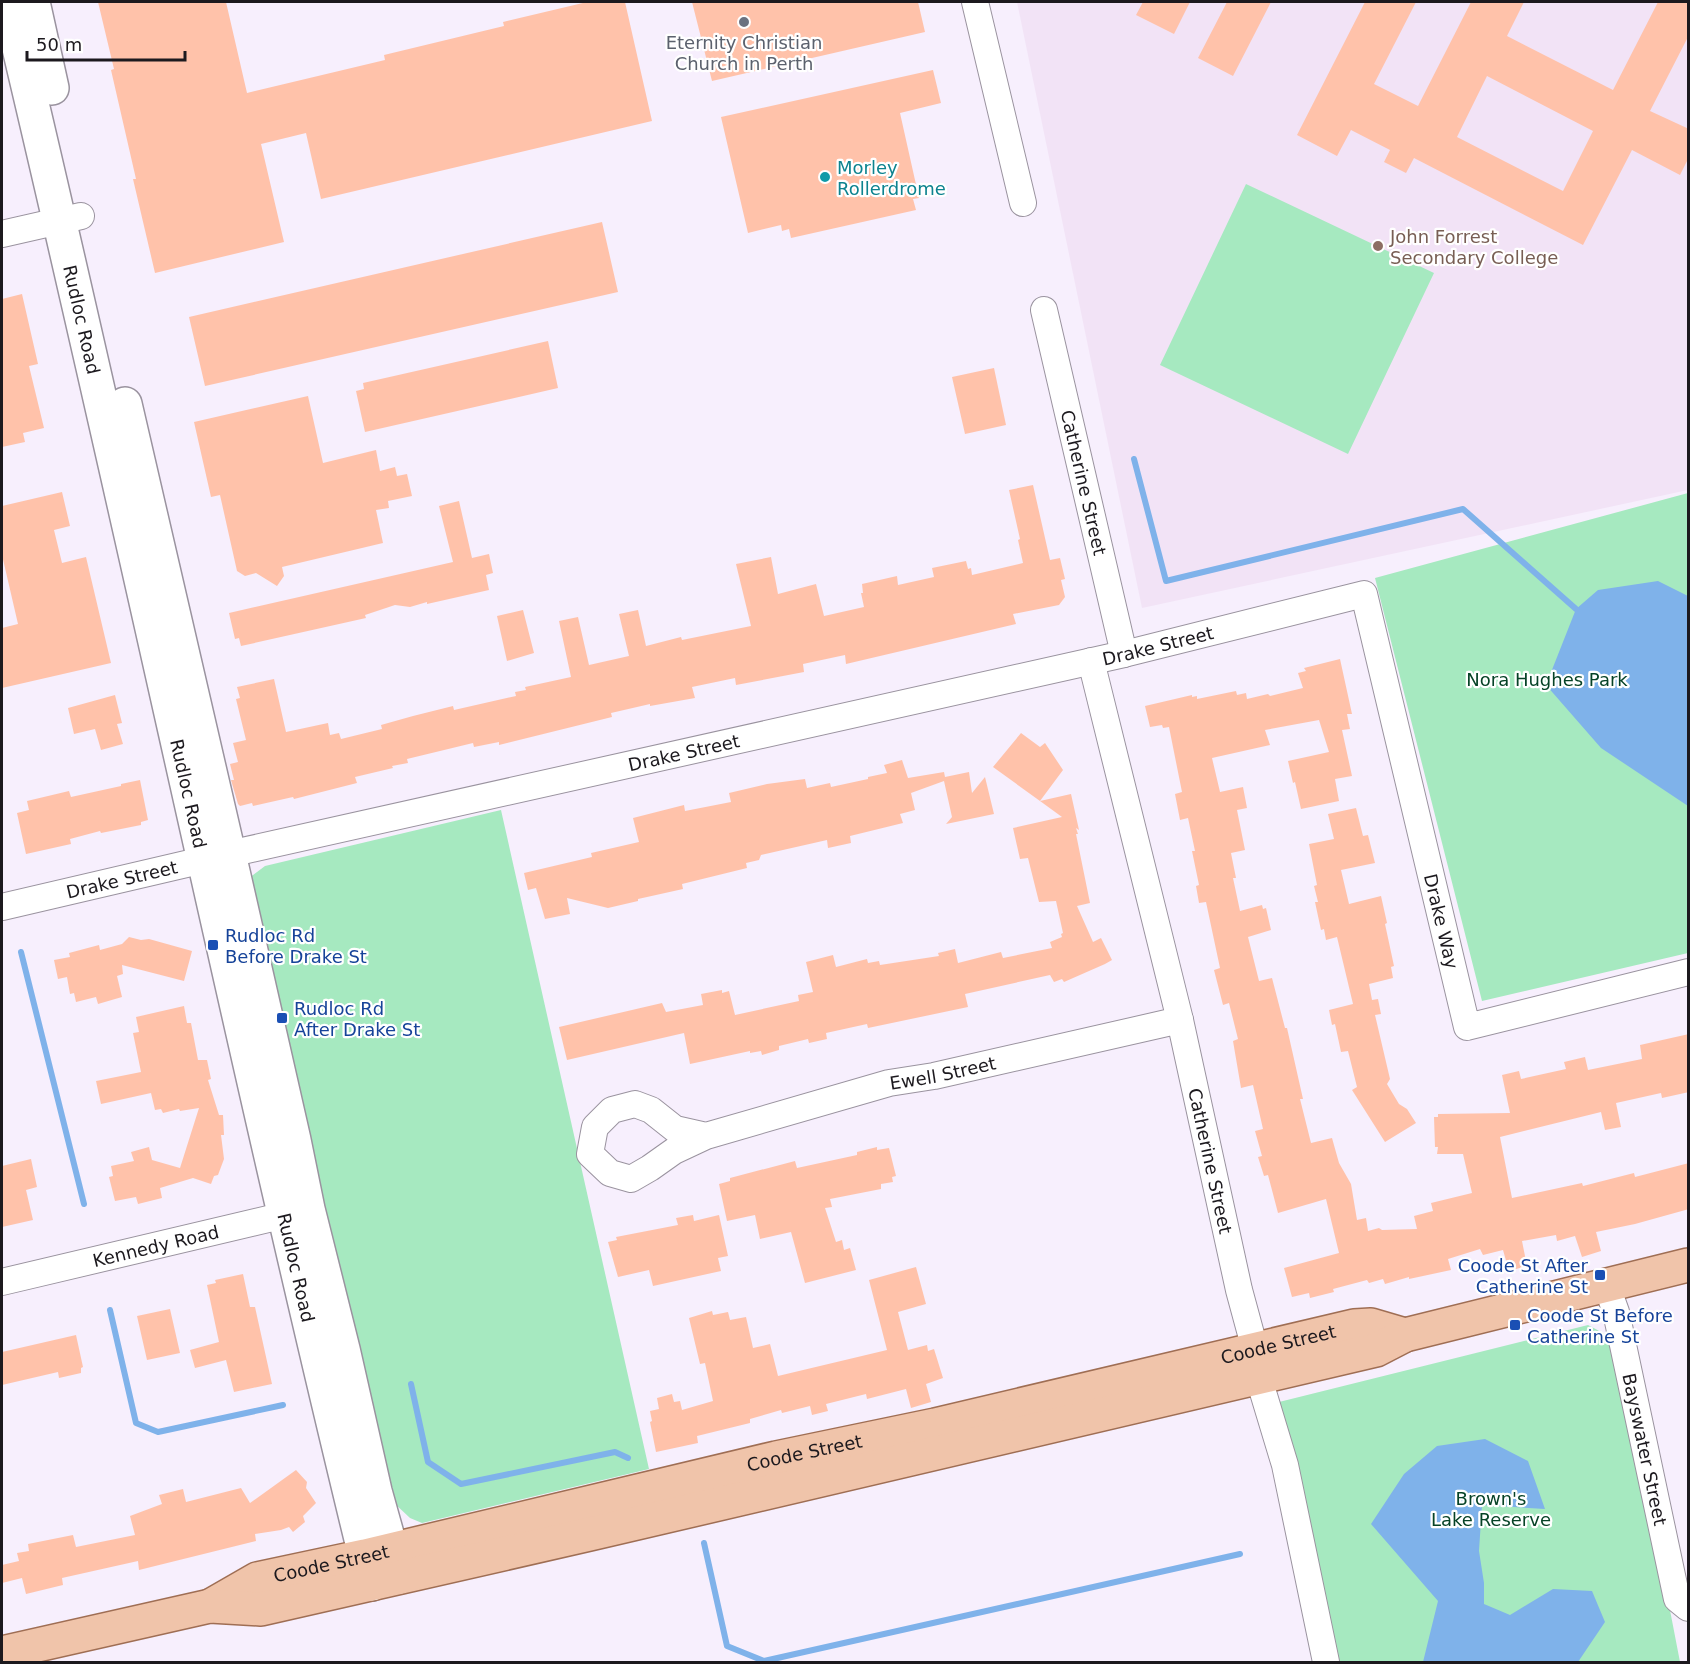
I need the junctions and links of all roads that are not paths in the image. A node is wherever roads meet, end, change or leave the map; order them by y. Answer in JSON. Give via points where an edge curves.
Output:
{"nodes":[{"id":1,"x":8,"y":2,"type":"edge"},
{"id":2,"x":33,"y":2,"type":"edge"},
{"id":3,"x":975,"y":2,"type":"edge"},
{"id":4,"x":1023,"y":203,"type":"dead end"},
{"id":5,"x":71,"y":218,"type":"junction"},
{"id":6,"x":2,"y":234,"type":"edge"},
{"id":7,"x":1044,"y":310,"type":"dead end"},
{"id":8,"x":1364,"y":594,"type":"joint"},
{"id":9,"x":1124,"y":654,"type":"junction"},
{"id":10,"x":1091,"y":662,"type":"junction"},
{"id":11,"x":217,"y":857,"type":"junction"},
{"id":12,"x":2,"y":907,"type":"edge"},
{"id":13,"x":1689,"y":972,"type":"edge"},
{"id":14,"x":1180,"y":1020,"type":"junction"},
{"id":15,"x":706,"y":1136,"type":"dead end"},
{"id":16,"x":297,"y":1212,"type":"junction"},
{"id":17,"x":1689,"y":1265,"type":"edge"},
{"id":18,"x":2,"y":1282,"type":"edge"},
{"id":19,"x":1606,"y":1284,"type":"junction"},
{"id":20,"x":1257,"y":1364,"type":"junction"},
{"id":21,"x":382,"y":1567,"type":"junction"},
{"id":22,"x":1689,"y":1608,"type":"edge"},
{"id":23,"x":2,"y":1653,"type":"edge"},
{"id":24,"x":1326,"y":1662,"type":"edge"}],
"edges":[{"from":1,"to":5,"type":"main road","name":"Rudloc Road"},
{"from":2,"to":5,"type":"main road","name":"Rudloc Road"},
{"from":3,"to":4,"type":"street"},
{"from":5,"to":6,"type":"street"},
{"from":5,"to":11,"type":"main road","name":"Rudloc Road"},
{"from":7,"to":9,"type":"street","name":"Catherine Street"},
{"from":8,"to":9,"type":"street","name":"Drake Street"},
{"from":8,"to":13,"type":"street","name":"Drake Way","via":[[1467,1027]]},
{"from":9,"to":10,"type":"street","name":"Drake Street"},
{"from":10,"to":11,"type":"street","name":"Drake Street"},
{"from":10,"to":14,"type":"street","name":"Catherine Street"},
{"from":11,"to":12,"type":"street","name":"Drake Street"},
{"from":11,"to":16,"type":"main road","name":"Rudloc Road"},
{"from":14,"to":15,"type":"street","name":"Ewell Street","via":[[889,1083]]},
{"from":14,"to":20,"type":"street","name":"Catherine Street"},
{"from":16,"to":18,"type":"street","name":"Kennedy Road"},
{"from":16,"to":21,"type":"main road","name":"Rudloc Road","via":[[343,1348],[375,1491]]},
{"from":17,"to":19,"type":"main road","name":"Coode Street"},
{"from":19,"to":20,"type":"main road","name":"Coode Street","via":[[1405,1335],[1376,1350]]},
{"from":19,"to":22,"type":"street","name":"Bayswater Street","via":[[1616,1312],[1677,1599]]},
{"from":20,"to":21,"type":"main road","name":"Coode Street"},
{"from":20,"to":24,"type":"street","name":"Catherine Street","via":[[1285,1465]]},
{"from":21,"to":23,"type":"main road","name":"Coode Street","via":[[261,1609],[210,1606]]}]}
